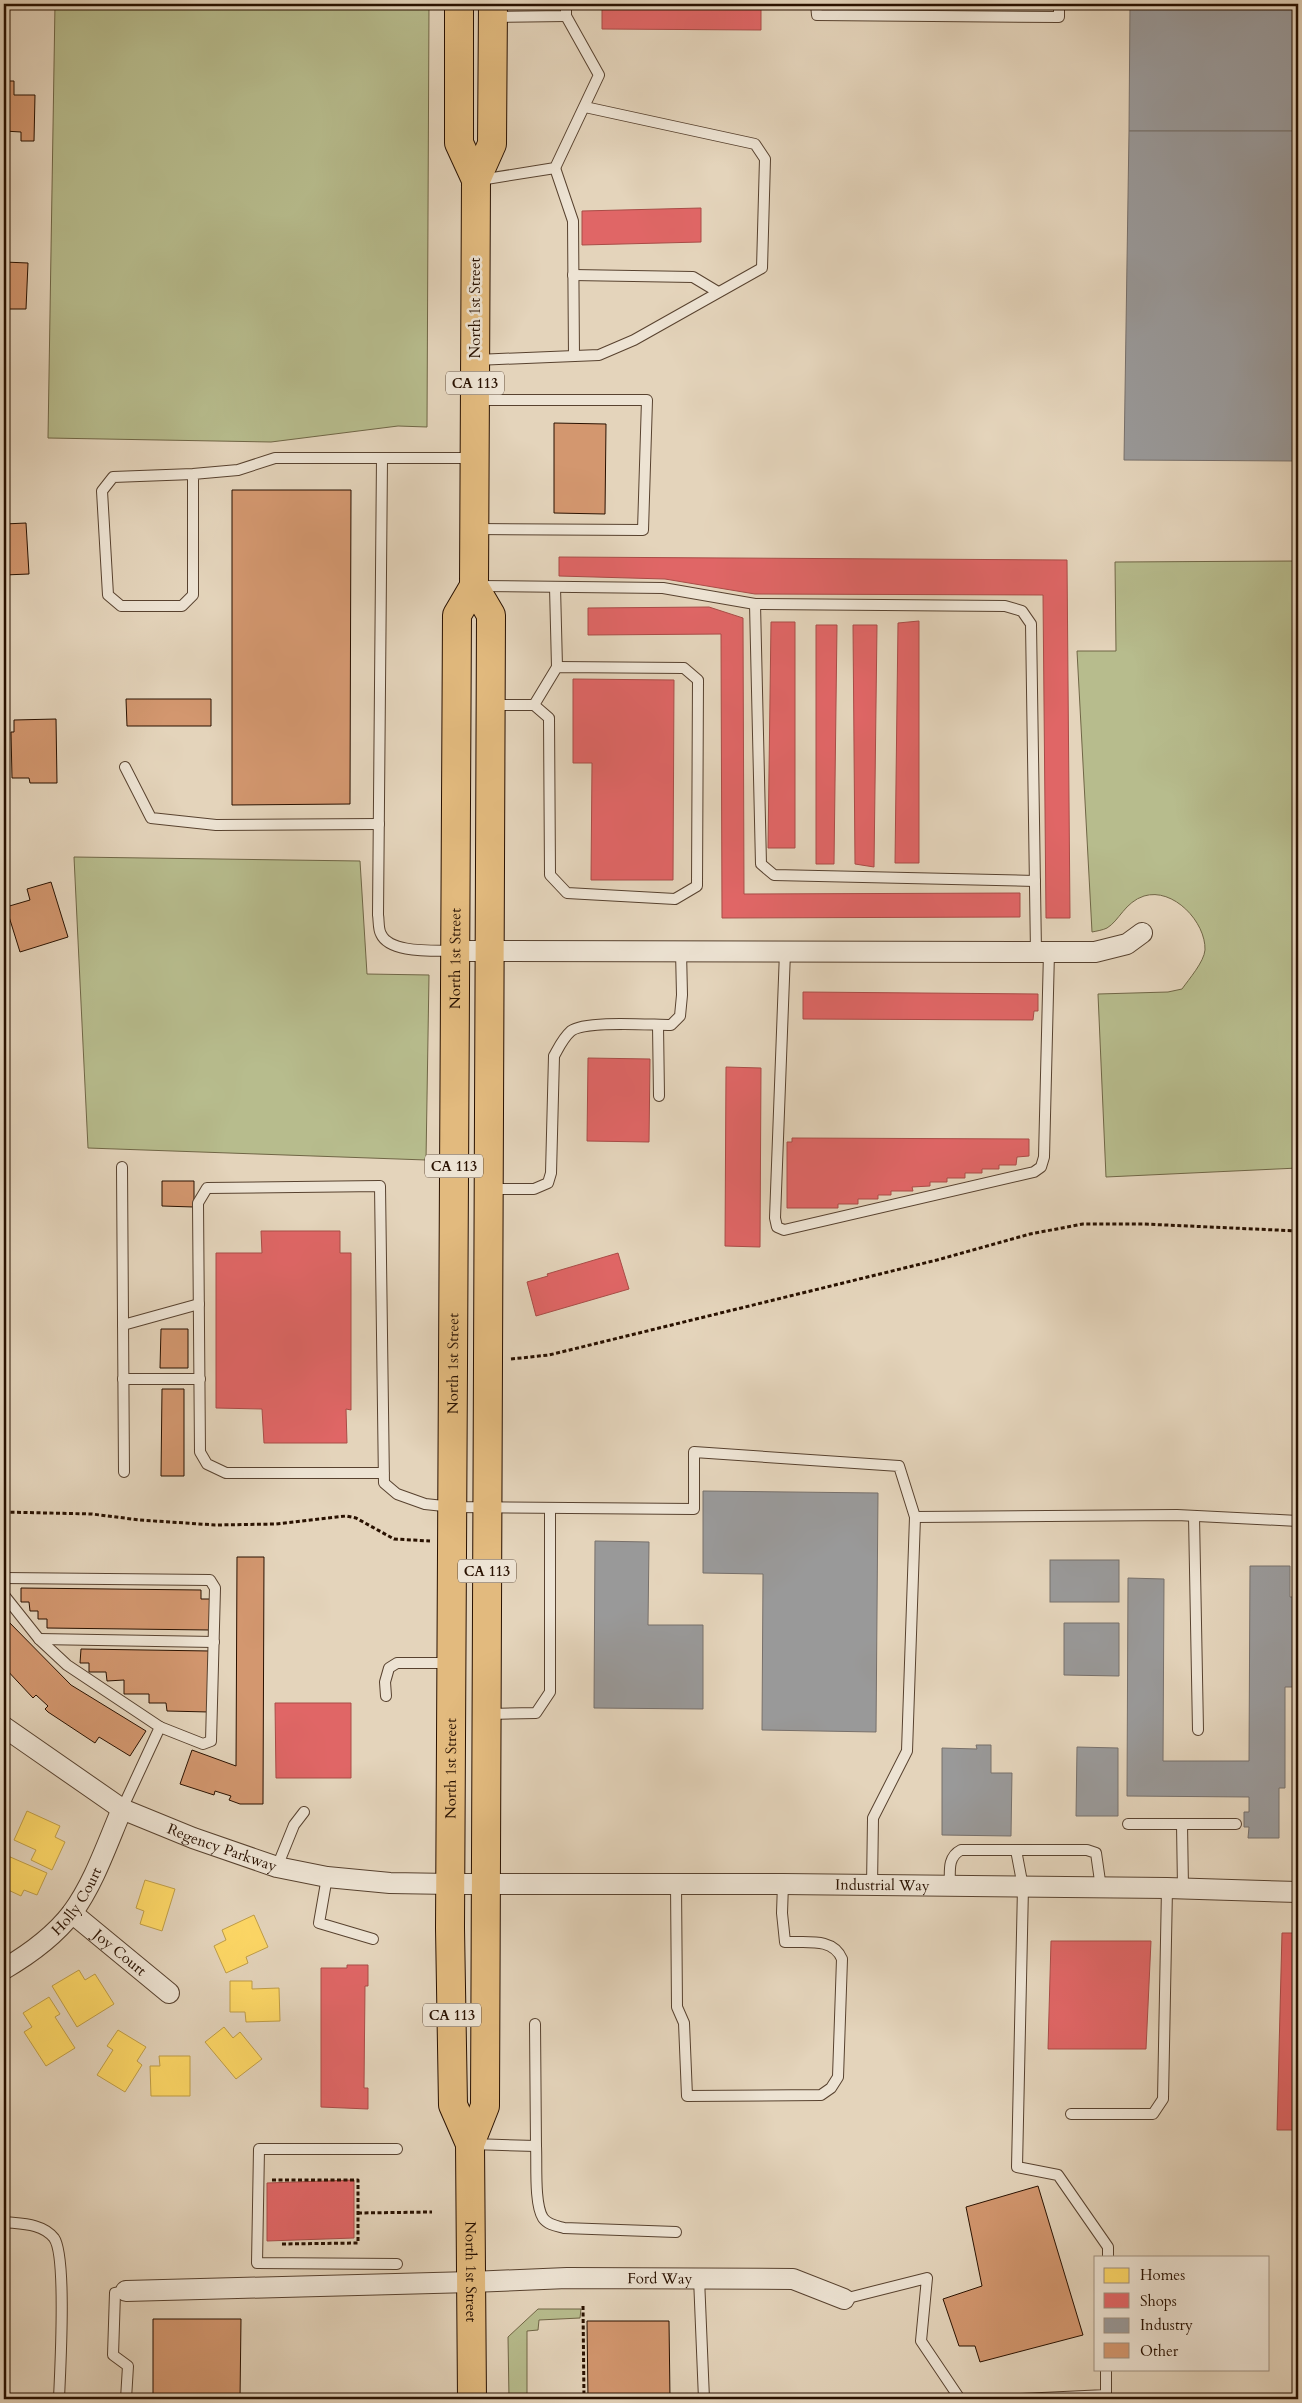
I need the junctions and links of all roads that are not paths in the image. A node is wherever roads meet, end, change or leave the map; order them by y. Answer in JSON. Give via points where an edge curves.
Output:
{"nodes":[{"id":1,"x":459,"y":4,"type":"edge"},
{"id":2,"x":566,"y":4,"type":"edge"},
{"id":3,"x":816,"y":4,"type":"edge"},
{"id":4,"x":1059,"y":4,"type":"edge"},
{"id":5,"x":493,"y":10,"type":"edge"},
{"id":6,"x":566,"y":16,"type":"junction"},
{"id":7,"x":585,"y":107,"type":"junction"},
{"id":8,"x":555,"y":168,"type":"junction"},
{"id":9,"x":476,"y":180,"type":"junction"},
{"id":10,"x":573,"y":275,"type":"junction"},
{"id":11,"x":718,"y":292,"type":"junction"},
{"id":12,"x":574,"y":356,"type":"junction"},
{"id":13,"x":475,"y":360,"type":"junction"},
{"id":14,"x":475,"y":400,"type":"junction"},
{"id":15,"x":382,"y":458,"type":"junction"},
{"id":16,"x":475,"y":458,"type":"junction"},
{"id":17,"x":192,"y":474,"type":"junction"},
{"id":18,"x":474,"y":529,"type":"junction"},
{"id":19,"x":474,"y":586,"type":"junction"},
{"id":20,"x":555,"y":587,"type":"junction"},
{"id":21,"x":755,"y":604,"type":"junction"},
{"id":22,"x":557,"y":667,"type":"junction"},
{"id":23,"x":490,"y":705,"type":"junction"},
{"id":24,"x":534,"y":705,"type":"junction"},
{"id":25,"x":125,"y":767,"type":"dead end"},
{"id":26,"x":379,"y":824,"type":"junction"},
{"id":27,"x":1035,"y":881,"type":"junction"},
{"id":28,"x":1142,"y":933,"type":"dead end"},
{"id":29,"x":455,"y":951,"type":"junction"},
{"id":30,"x":489,"y":951,"type":"junction"},
{"id":31,"x":681,"y":951,"type":"junction"},
{"id":32,"x":785,"y":952,"type":"junction"},
{"id":33,"x":1043,"y":952,"type":"junction"},
{"id":34,"x":658,"y":1025,"type":"junction"},
{"id":35,"x":659,"y":1096,"type":"dead end"},
{"id":36,"x":122,"y":1167,"type":"dead end"},
{"id":37,"x":488,"y":1189,"type":"junction"},
{"id":38,"x":199,"y":1304,"type":"junction"},
{"id":39,"x":122,"y":1324,"type":"junction"},
{"id":40,"x":123,"y":1379,"type":"junction"},
{"id":41,"x":200,"y":1379,"type":"junction"},
{"id":42,"x":124,"y":1472,"type":"dead end"},
{"id":43,"x":384,"y":1473,"type":"junction"},
{"id":44,"x":452,"y":1507,"type":"junction"},
{"id":45,"x":488,"y":1508,"type":"junction"},
{"id":46,"x":550,"y":1508,"type":"junction"},
{"id":47,"x":1194,"y":1516,"type":"junction"},
{"id":48,"x":915,"y":1517,"type":"junction"},
{"id":49,"x":1298,"y":1520,"type":"edge"},
{"id":50,"x":4,"y":1578,"type":"edge"},
{"id":51,"x":4,"y":1595,"type":"edge"},
{"id":52,"x":39,"y":1639,"type":"junction"},
{"id":53,"x":214,"y":1642,"type":"junction"},
{"id":54,"x":452,"y":1663,"type":"junction"},
{"id":55,"x":386,"y":1696,"type":"dead end"},
{"id":56,"x":486,"y":1714,"type":"junction"},
{"id":57,"x":4,"y":1727,"type":"edge"},
{"id":58,"x":160,"y":1727,"type":"junction"},
{"id":59,"x":1198,"y":1730,"type":"dead end"},
{"id":60,"x":122,"y":1810,"type":"junction"},
{"id":61,"x":304,"y":1812,"type":"dead end"},
{"id":62,"x":1128,"y":1824,"type":"dead end"},
{"id":63,"x":1182,"y":1824,"type":"junction"},
{"id":64,"x":1236,"y":1824,"type":"dead end"},
{"id":65,"x":1016,"y":1850,"type":"junction"},
{"id":66,"x":277,"y":1866,"type":"junction"},
{"id":67,"x":327,"y":1876,"type":"junction"},
{"id":68,"x":468,"y":1883,"type":"junction"},
{"id":69,"x":676,"y":1884,"type":"junction"},
{"id":70,"x":783,"y":1884,"type":"junction"},
{"id":71,"x":872,"y":1886,"type":"junction"},
{"id":72,"x":950,"y":1887,"type":"junction"},
{"id":73,"x":1023,"y":1887,"type":"junction"},
{"id":74,"x":1101,"y":1888,"type":"junction"},
{"id":75,"x":1174,"y":1888,"type":"junction"},
{"id":76,"x":1298,"y":1892,"type":"edge"},
{"id":77,"x":72,"y":1913,"type":"junction"},
{"id":78,"x":373,"y":1939,"type":"dead end"},
{"id":79,"x":4,"y":1968,"type":"edge"},
{"id":80,"x":169,"y":1992,"type":"dead end"},
{"id":81,"x":535,"y":2024,"type":"dead end"},
{"id":82,"x":1071,"y":2114,"type":"dead end"},
{"id":83,"x":470,"y":2144,"type":"junction"},
{"id":84,"x":536,"y":2146,"type":"junction"},
{"id":85,"x":397,"y":2149,"type":"dead end"},
{"id":86,"x":4,"y":2222,"type":"edge"},
{"id":87,"x":676,"y":2232,"type":"dead end"},
{"id":88,"x":1108,"y":2256,"type":"edge"},
{"id":89,"x":397,"y":2264,"type":"dead end"},
{"id":90,"x":699,"y":2278,"type":"junction"},
{"id":91,"x":471,"y":2282,"type":"junction"},
{"id":92,"x":126,"y":2291,"type":"joint"},
{"id":93,"x":844,"y":2299,"type":"joint"},
{"id":94,"x":1106,"y":2370,"type":"edge"},
{"id":95,"x":59,"y":2399,"type":"edge"},
{"id":96,"x":126,"y":2399,"type":"edge"},
{"id":97,"x":472,"y":2399,"type":"edge"},
{"id":98,"x":704,"y":2399,"type":"edge"},
{"id":99,"x":960,"y":2399,"type":"edge"},
{"id":100,"x":1021,"y":2399,"type":"edge"}],
"edges":[{"from":1,"to":9,"type":"main road","name":"North 1st Street","number":"CA 113","via":[[459,143]]},
{"from":2,"to":6,"type":"lane"},
{"from":3,"to":4,"type":"lane","via":[[816,15],[1059,18]]},
{"from":5,"to":6,"type":"lane"},
{"from":5,"to":9,"type":"main road","name":"North 1st Street","number":"CA 113","via":[[492,144]]},
{"from":6,"to":7,"type":"lane","via":[[599,76]]},
{"from":7,"to":8,"type":"lane"},
{"from":7,"to":11,"type":"lane","via":[[755,144],[765,159],[762,268]]},
{"from":8,"to":9,"type":"lane"},
{"from":8,"to":10,"type":"lane","via":[[573,221]]},
{"from":9,"to":13,"type":"main road","name":"North 1st Street","number":"CA 113"},
{"from":10,"to":11,"type":"lane","via":[[693,277]]},
{"from":10,"to":12,"type":"lane"},
{"from":11,"to":12,"type":"lane","via":[[634,340],[599,355]]},
{"from":12,"to":13,"type":"lane"},
{"from":13,"to":14,"type":"main road","name":"North 1st Street","number":"CA 113"},
{"from":14,"to":16,"type":"main road","name":"North 1st Street","number":"CA 113"},
{"from":14,"to":18,"type":"lane","via":[[647,400],[643,530]]},
{"from":15,"to":16,"type":"lane"},
{"from":15,"to":17,"type":"lane","via":[[275,458],[238,470]]},
{"from":15,"to":26,"type":"lane"},
{"from":16,"to":18,"type":"main road","name":"North 1st Street","number":"CA 113"},
{"from":17,"to":17,"type":"lane","via":[[192,596],[182,606],[121,606],[108,596],[102,491],[113,477]]},
{"from":18,"to":19,"type":"main road","name":"North 1st Street","number":"CA 113"},
{"from":19,"to":20,"type":"lane"},
{"from":19,"to":23,"type":"main road","name":"North 1st Street","number":"CA 113","via":[[491,615]]},
{"from":19,"to":29,"type":"main road","name":"North 1st Street","number":"CA 113","via":[[457,615]]},
{"from":20,"to":21,"type":"lane","via":[[662,588]]},
{"from":20,"to":22,"type":"lane"},
{"from":21,"to":27,"type":"lane","via":[[761,864],[774,875]]},
{"from":21,"to":27,"type":"lane","via":[[1005,606],[1022,610],[1032,624]]},
{"from":22,"to":24,"type":"lane"},
{"from":22,"to":24,"type":"lane","via":[[684,668],[698,680],[697,886],[675,899],[567,893],[550,875],[549,718]]},
{"from":23,"to":24,"type":"lane"},
{"from":23,"to":30,"type":"main road","name":"North 1st Street","number":"CA 113"},
{"from":25,"to":26,"type":"lane","via":[[151,818],[216,825]]},
{"from":26,"to":29,"type":"lane","via":[[380,933],[388,944],[403,948]]},
{"from":27,"to":33,"type":"lane"},
{"from":28,"to":33,"type":"street","via":[[1127,944],[1095,952]]},
{"from":29,"to":30,"type":"street"},
{"from":29,"to":44,"type":"main road","name":"North 1st Street","number":"CA 113"},
{"from":30,"to":31,"type":"street"},
{"from":30,"to":37,"type":"main road","name":"North 1st Street","number":"CA 113"},
{"from":31,"to":32,"type":"street"},
{"from":31,"to":34,"type":"lane","via":[[680,1016],[671,1025]]},
{"from":32,"to":33,"type":"street"},
{"from":32,"to":33,"type":"lane","via":[[775,1218],[777,1227],[784,1230],[1034,1172],[1041,1167],[1044,1147]]},
{"from":34,"to":35,"type":"lane"},
{"from":34,"to":37,"type":"lane","via":[[588,1025],[573,1030],[562,1040],[554,1056],[551,1174],[548,1183],[534,1190]]},
{"from":36,"to":39,"type":"lane"},
{"from":37,"to":45,"type":"main road","name":"North 1st Street","number":"CA 113"},
{"from":38,"to":39,"type":"lane"},
{"from":38,"to":41,"type":"lane"},
{"from":38,"to":43,"type":"lane","via":[[198,1203],[207,1188],[380,1186]]},
{"from":39,"to":40,"type":"lane"},
{"from":40,"to":41,"type":"lane"},
{"from":40,"to":42,"type":"lane"},
{"from":41,"to":43,"type":"lane","via":[[200,1452],[207,1464],[226,1473]]},
{"from":43,"to":44,"type":"lane","via":[[384,1483],[397,1494],[425,1504]]},
{"from":44,"to":45,"type":"lane"},
{"from":44,"to":54,"type":"main road","name":"North 1st Street","number":"CA 113"},
{"from":45,"to":46,"type":"lane"},
{"from":45,"to":56,"type":"main road","name":"North 1st Street","number":"CA 113"},
{"from":46,"to":48,"type":"lane","via":[[694,1509],[694,1452],[899,1466]]},
{"from":46,"to":56,"type":"lane","via":[[550,1692],[536,1713]]},
{"from":47,"to":48,"type":"lane"},
{"from":47,"to":49,"type":"lane"},
{"from":47,"to":59,"type":"lane"},
{"from":48,"to":71,"type":"lane","via":[[908,1752],[874,1818]]},
{"from":50,"to":53,"type":"lane","via":[[210,1580],[215,1588]]},
{"from":51,"to":52,"type":"lane"},
{"from":52,"to":53,"type":"lane"},
{"from":52,"to":58,"type":"lane","via":[[67,1665]]},
{"from":53,"to":58,"type":"lane","via":[[210,1740],[203,1744]]},
{"from":54,"to":55,"type":"lane","via":[[397,1663],[389,1668]]},
{"from":54,"to":68,"type":"main road","name":"North 1st Street","number":"CA 113"},
{"from":56,"to":68,"type":"main road","name":"North 1st Street","number":"CA 113"},
{"from":57,"to":60,"type":"street","name":"Regency Parkway"},
{"from":58,"to":60,"type":"lane"},
{"from":60,"to":66,"type":"street","name":"Regency Parkway"},
{"from":60,"to":77,"type":"street","name":"Holly Court"},
{"from":61,"to":66,"type":"lane","via":[[294,1825]]},
{"from":62,"to":63,"type":"lane"},
{"from":63,"to":64,"type":"lane"},
{"from":63,"to":75,"type":"lane"},
{"from":65,"to":72,"type":"lane","via":[[961,1850],[954,1853],[950,1860]]},
{"from":65,"to":73,"type":"lane"},
{"from":65,"to":74,"type":"lane","via":[[1087,1850],[1096,1853]]},
{"from":66,"to":67,"type":"street","name":"Regency Parkway"},
{"from":67,"to":68,"type":"street","name":"Regency Parkway","via":[[390,1882]]},
{"from":67,"to":78,"type":"lane","via":[[319,1923]]},
{"from":68,"to":69,"type":"street","name":"Industrial Way"},
{"from":68,"to":83,"type":"main road","name":"North 1st Street","number":"CA 113","via":[[485,2106]]},
{"from":69,"to":70,"type":"street","name":"Industrial Way"},
{"from":69,"to":70,"type":"lane","via":[[677,2007],[684,2023],[687,2096],[821,2095],[831,2088],[838,2076],[842,1959],[838,1949],[826,1943],[785,1942]]},
{"from":70,"to":71,"type":"street","name":"Industrial Way"},
{"from":71,"to":72,"type":"street","name":"Industrial Way"},
{"from":72,"to":73,"type":"street","name":"Industrial Way"},
{"from":73,"to":74,"type":"street","name":"Industrial Way"},
{"from":73,"to":88,"type":"lane","via":[[1017,2167],[1058,2175],[1108,2247]]},
{"from":74,"to":75,"type":"street","name":"Industrial Way"},
{"from":75,"to":76,"type":"street","name":"Industrial Way"},
{"from":75,"to":82,"type":"lane","via":[[1163,2099],[1153,2114]]},
{"from":77,"to":79,"type":"street","name":"Holly Court","via":[[48,1937]]},
{"from":77,"to":80,"type":"street","name":"Joy Court"},
{"from":81,"to":84,"type":"lane"},
{"from":83,"to":84,"type":"lane"},
{"from":83,"to":91,"type":"main road","name":"North 1st Street","number":"CA 113"},
{"from":84,"to":87,"type":"lane","via":[[539,2210],[544,2220],[564,2228]]},
{"from":85,"to":89,"type":"lane","via":[[259,2149],[257,2263]]},
{"from":86,"to":95,"type":"lane","via":[[34,2225],[54,2238],[60,2255],[62,2334]]},
{"from":90,"to":91,"type":"street","name":"Ford Way"},
{"from":90,"to":93,"type":"street","name":"Ford Way","via":[[793,2279]]},
{"from":90,"to":98,"type":"lane"},
{"from":91,"to":92,"type":"street","name":"Ford Way"},
{"from":91,"to":97,"type":"main road","name":"North 1st Street","number":"CA 113"},
{"from":92,"to":96,"type":"lane","via":[[115,2293],[113,2355],[128,2366]]},
{"from":93,"to":99,"type":"lane","via":[[928,2278],[920,2341]]},
{"from":94,"to":100,"type":"lane","via":[[1106,2395]]}]}
